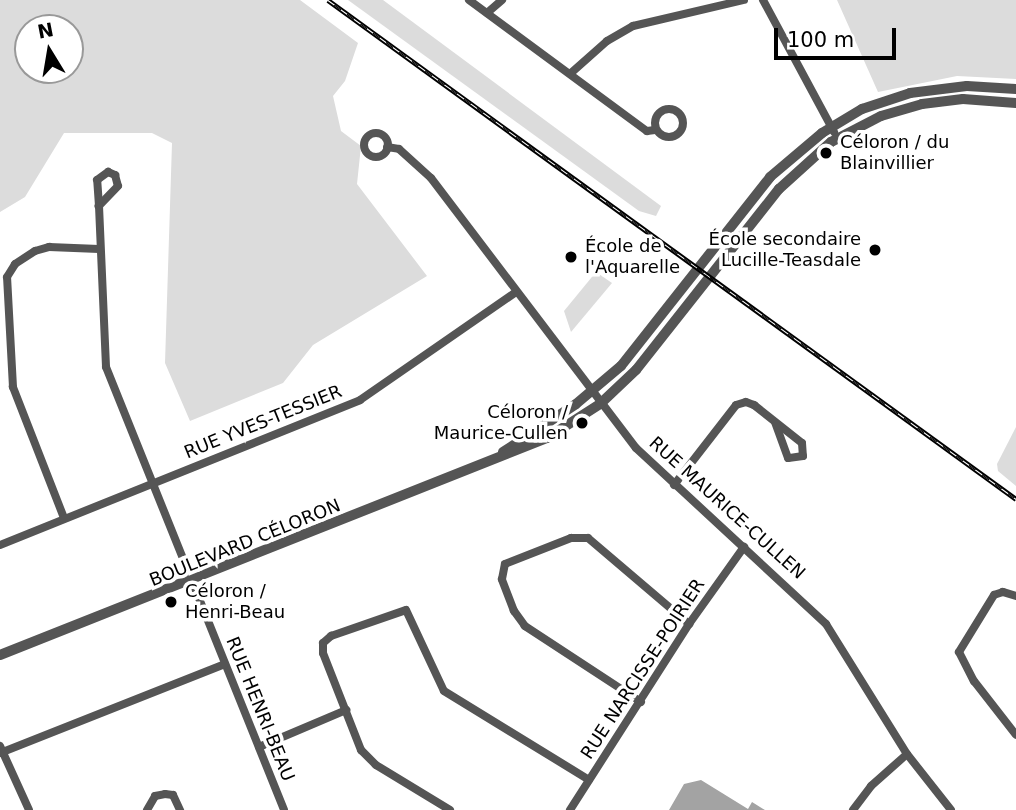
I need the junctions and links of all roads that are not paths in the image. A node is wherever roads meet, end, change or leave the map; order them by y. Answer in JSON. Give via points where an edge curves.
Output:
{"nodes":[{"id":1,"x":469,"y":0,"type":"edge"},
{"id":2,"x":502,"y":0,"type":"edge"},
{"id":3,"x":744,"y":0,"type":"edge"},
{"id":4,"x":762,"y":0,"type":"edge"},
{"id":5,"x":487,"y":13,"type":"junction"},
{"id":6,"x":571,"y":73,"type":"junction"},
{"id":7,"x":1016,"y":89,"type":"edge"},
{"id":8,"x":1016,"y":103,"type":"edge"},
{"id":9,"x":831,"y":127,"type":"junction"},
{"id":10,"x":655,"y":130,"type":"dead end"},
{"id":11,"x":837,"y":138,"type":"junction"},
{"id":12,"x":387,"y":147,"type":"dead end"},
{"id":13,"x":99,"y":206,"type":"dead end"},
{"id":14,"x":99,"y":250,"type":"junction"},
{"id":15,"x":516,"y":292,"type":"junction"},
{"id":16,"x":591,"y":393,"type":"junction"},
{"id":17,"x":600,"y":404,"type":"junction"},
{"id":18,"x":775,"y":423,"type":"junction"},
{"id":19,"x":500,"y":454,"type":"junction"},
{"id":20,"x":153,"y":483,"type":"junction"},
{"id":21,"x":674,"y":485,"type":"junction"},
{"id":22,"x":64,"y":518,"type":"junction"},
{"id":23,"x":0,"y":545,"type":"edge"},
{"id":24,"x":744,"y":547,"type":"junction"},
{"id":25,"x":192,"y":581,"type":"junction"},
{"id":26,"x":1016,"y":596,"type":"edge"},
{"id":27,"x":689,"y":624,"type":"junction"},
{"id":28,"x":0,"y":655,"type":"edge"},
{"id":29,"x":225,"y":664,"type":"junction"},
{"id":30,"x":641,"y":702,"type":"junction"},
{"id":31,"x":346,"y":710,"type":"junction"},
{"id":32,"x":1016,"y":735,"type":"edge"},
{"id":33,"x":259,"y":747,"type":"junction"},
{"id":34,"x":1,"y":751,"type":"edge"},
{"id":35,"x":907,"y":754,"type":"junction"},
{"id":36,"x":589,"y":780,"type":"junction"},
{"id":37,"x":29,"y":810,"type":"edge"},
{"id":38,"x":147,"y":810,"type":"edge"},
{"id":39,"x":180,"y":810,"type":"edge"},
{"id":40,"x":284,"y":810,"type":"edge"},
{"id":41,"x":450,"y":810,"type":"edge"},
{"id":42,"x":570,"y":810,"type":"edge"},
{"id":43,"x":853,"y":810,"type":"edge"},
{"id":44,"x":951,"y":810,"type":"edge"}],
"edges":[{"from":1,"to":5,"type":"street"},
{"from":2,"to":5,"type":"street"},
{"from":3,"to":6,"type":"street","via":[[633,26],[607,41]]},
{"from":4,"to":9,"type":"street"},
{"from":5,"to":6,"type":"street"},
{"from":6,"to":10,"type":"street","via":[[647,131]]},
{"from":7,"to":9,"type":"street","name":"BOULEVARD CÉLORON","via":[[967,86],[922,90],[872,105]]},
{"from":8,"to":11,"type":"street","name":"BOULEVARD CÉLORON","via":[[963,99],[922,104],[881,116]]},
{"from":9,"to":11,"type":"street"},
{"from":9,"to":16,"type":"street","name":"BOULEVARD CÉLORON","via":[[770,177],[642,343]]},
{"from":11,"to":17,"type":"street","name":"BOULEVARD CÉLORON","via":[[784,183],[653,351]]},
{"from":12,"to":15,"type":"street","name":"RUE MAURICE-CULLEN","via":[[399,149],[431,178]]},
{"from":13,"to":14,"type":"street","name":"RUE HENRI-BEAU"},
{"from":14,"to":20,"type":"street","name":"RUE HENRI-BEAU","via":[[102,351]]},
{"from":14,"to":22,"type":"street","via":[[49,247],[35,251],[15,264],[7,277],[13,387]]},
{"from":15,"to":16,"type":"street","name":"RUE MAURICE-CULLEN"},
{"from":15,"to":20,"type":"street","name":"RUE YVES-TESSIER","via":[[360,400]]},
{"from":16,"to":17,"type":"street","name":"RUE MAURICE-CULLEN"},
{"from":16,"to":19,"type":"street","name":"BOULEVARD CÉLORON"},
{"from":17,"to":19,"type":"street","name":"BOULEVARD CÉLORON","via":[[537,443]]},
{"from":17,"to":21,"type":"street","name":"RUE MAURICE-CULLEN"},
{"from":18,"to":18,"type":"street","via":[[789,458],[803,456],[802,443]]},
{"from":18,"to":21,"type":"street","via":[[754,405],[736,405]]},
{"from":19,"to":25,"type":"street","name":"BOULEVARD CÉLORON"},
{"from":20,"to":22,"type":"street","name":"RUE YVES-TESSIER"},
{"from":20,"to":25,"type":"street","name":"RUE HENRI-BEAU"},
{"from":21,"to":24,"type":"street","name":"RUE MAURICE-CULLEN"},
{"from":22,"to":23,"type":"street","name":"RUE YVES-TESSIER"},
{"from":24,"to":27,"type":"street","name":"RUE NARCISSE-POIRIER"},
{"from":24,"to":35,"type":"street","name":"RUE MAURICE-CULLEN","via":[[826,624]]},
{"from":25,"to":28,"type":"street","name":"BOULEVARD CÉLORON"},
{"from":25,"to":29,"type":"street","name":"RUE HENRI-BEAU"},
{"from":26,"to":32,"type":"street","via":[[993,595],[959,652],[974,681]]},
{"from":27,"to":30,"type":"street","name":"RUE NARCISSE-POIRIER"},
{"from":27,"to":30,"type":"street","via":[[588,538],[570,538],[505,564],[502,579],[525,626]]},
{"from":29,"to":33,"type":"street","name":"RUE HENRI-BEAU"},
{"from":29,"to":34,"type":"street"},
{"from":30,"to":36,"type":"street","name":"RUE NARCISSE-POIRIER"},
{"from":31,"to":33,"type":"street"},
{"from":31,"to":36,"type":"street","via":[[323,643],[394,611],[406,610],[444,691]]},
{"from":31,"to":41,"type":"street","via":[[368,760]]},
{"from":33,"to":40,"type":"street","name":"RUE HENRI-BEAU"},
{"from":34,"to":37,"type":"street"},
{"from":35,"to":43,"type":"street","via":[[871,786]]},
{"from":35,"to":44,"type":"street","name":"RUE MAURICE-CULLEN"},
{"from":36,"to":42,"type":"street","name":"RUE NARCISSE-POIRIER"},
{"from":38,"to":39,"type":"street","via":[[155,796],[165,794],[173,795]]}]}
